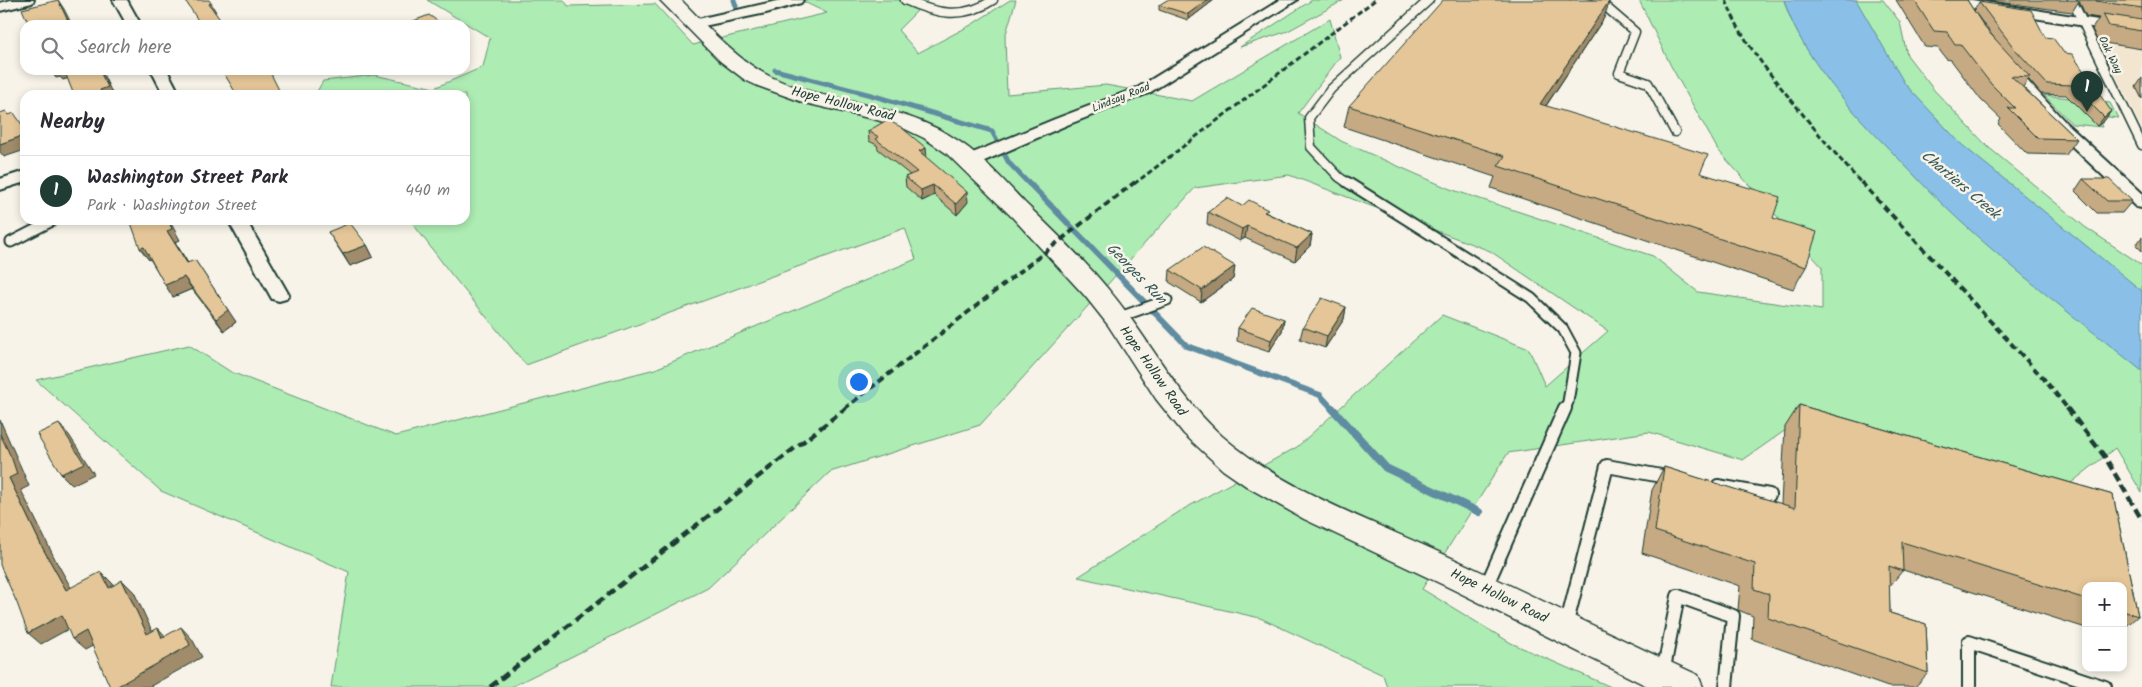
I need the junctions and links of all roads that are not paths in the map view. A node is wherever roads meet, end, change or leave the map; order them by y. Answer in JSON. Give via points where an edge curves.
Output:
{"nodes":[{"id":1,"x":28,"y":0,"type":"edge"},
{"id":2,"x":120,"y":0,"type":"edge"},
{"id":3,"x":670,"y":0,"type":"edge"},
{"id":4,"x":796,"y":0,"type":"edge"},
{"id":5,"x":905,"y":0,"type":"edge"},
{"id":6,"x":993,"y":0,"type":"edge"},
{"id":7,"x":1290,"y":0,"type":"edge"},
{"id":8,"x":1429,"y":0,"type":"edge"},
{"id":9,"x":1575,"y":0,"type":"edge"},
{"id":10,"x":2072,"y":0,"type":"edge"},
{"id":11,"x":1954,"y":1,"type":"edge"},
{"id":12,"x":0,"y":7,"type":"edge"},
{"id":13,"x":1968,"y":17,"type":"edge"},
{"id":14,"x":131,"y":20,"type":"edge"},
{"id":15,"x":2081,"y":21,"type":"junction"},
{"id":16,"x":694,"y":24,"type":"junction"},
{"id":17,"x":2142,"y":30,"type":"edge"},
{"id":18,"x":1995,"y":54,"type":"edge"},
{"id":19,"x":162,"y":75,"type":"edge"},
{"id":20,"x":169,"y":90,"type":"edge"},
{"id":21,"x":1675,"y":132,"type":"dead end"},
{"id":22,"x":2142,"y":145,"type":"edge"},
{"id":23,"x":978,"y":157,"type":"junction"},
{"id":24,"x":20,"y":178,"type":"edge"},
{"id":25,"x":0,"y":185,"type":"edge"},
{"id":26,"x":2142,"y":203,"type":"edge"},
{"id":27,"x":46,"y":225,"type":"edge"},
{"id":28,"x":240,"y":225,"type":"edge"},
{"id":29,"x":11,"y":242,"type":"dead end"},
{"id":30,"x":279,"y":295,"type":"dead end"},
{"id":31,"x":1167,"y":300,"type":"dead end"},
{"id":32,"x":1116,"y":318,"type":"junction"},
{"id":33,"x":1683,"y":480,"type":"edge"},
{"id":34,"x":1702,"y":483,"type":"edge"},
{"id":35,"x":1769,"y":495,"type":"dead end"},
{"id":36,"x":1485,"y":590,"type":"junction"},
{"id":37,"x":1565,"y":629,"type":"junction"},
{"id":38,"x":1674,"y":682,"type":"edge"},
{"id":39,"x":1726,"y":687,"type":"edge"},
{"id":40,"x":1969,"y":687,"type":"edge"},
{"id":41,"x":2105,"y":687,"type":"edge"}],
"edges":[{"from":1,"to":12,"type":"street"},
{"from":2,"to":14,"type":"street"},
{"from":3,"to":16,"type":"main road","name":"Hope Hollow Road"},
{"from":4,"to":16,"type":"street"},
{"from":5,"to":6,"type":"lane","via":[[924,9],[957,13],[977,10]]},
{"from":7,"to":23,"type":"street","name":"Lindsay Road","via":[[1144,90]]},
{"from":8,"to":36,"type":"lane","via":[[1331,89],[1309,118],[1308,136],[1311,147],[1339,176],[1532,298],[1563,329],[1576,353],[1568,402]]},
{"from":9,"to":21,"type":"lane","via":[[1607,8],[1635,32],[1619,73],[1648,83]]},
{"from":10,"to":15,"type":"lane","name":"Oak Way"},
{"from":11,"to":13,"type":"street"},
{"from":11,"to":15,"type":"street"},
{"from":15,"to":17,"type":"street"},
{"from":15,"to":22,"type":"lane","name":"Oak Way"},
{"from":16,"to":23,"type":"main road","name":"Hope Hollow Road","via":[[743,69],[763,81],[887,114]]},
{"from":18,"to":26,"type":"street","via":[[2061,127]]},
{"from":19,"to":20,"type":"street"},
{"from":23,"to":32,"type":"main road","name":"Hope Hollow Road"},
{"from":24,"to":25,"type":"street"},
{"from":27,"to":29,"type":"lane"},
{"from":28,"to":30,"type":"street"},
{"from":31,"to":32,"type":"lane"},
{"from":32,"to":36,"type":"main road","name":"Hope Hollow Road","via":[[1189,421],[1224,455],[1298,501]]},
{"from":33,"to":37,"type":"lane","via":[[1607,466]]},
{"from":34,"to":35,"type":"lane"},
{"from":36,"to":37,"type":"main road","name":"Hope Hollow Road"},
{"from":37,"to":38,"type":"main road","name":"Hope Hollow Road"},
{"from":38,"to":39,"type":"lane","via":[[1678,596],[1734,616]]},
{"from":40,"to":41,"type":"lane","via":[[1969,642]]}]}
